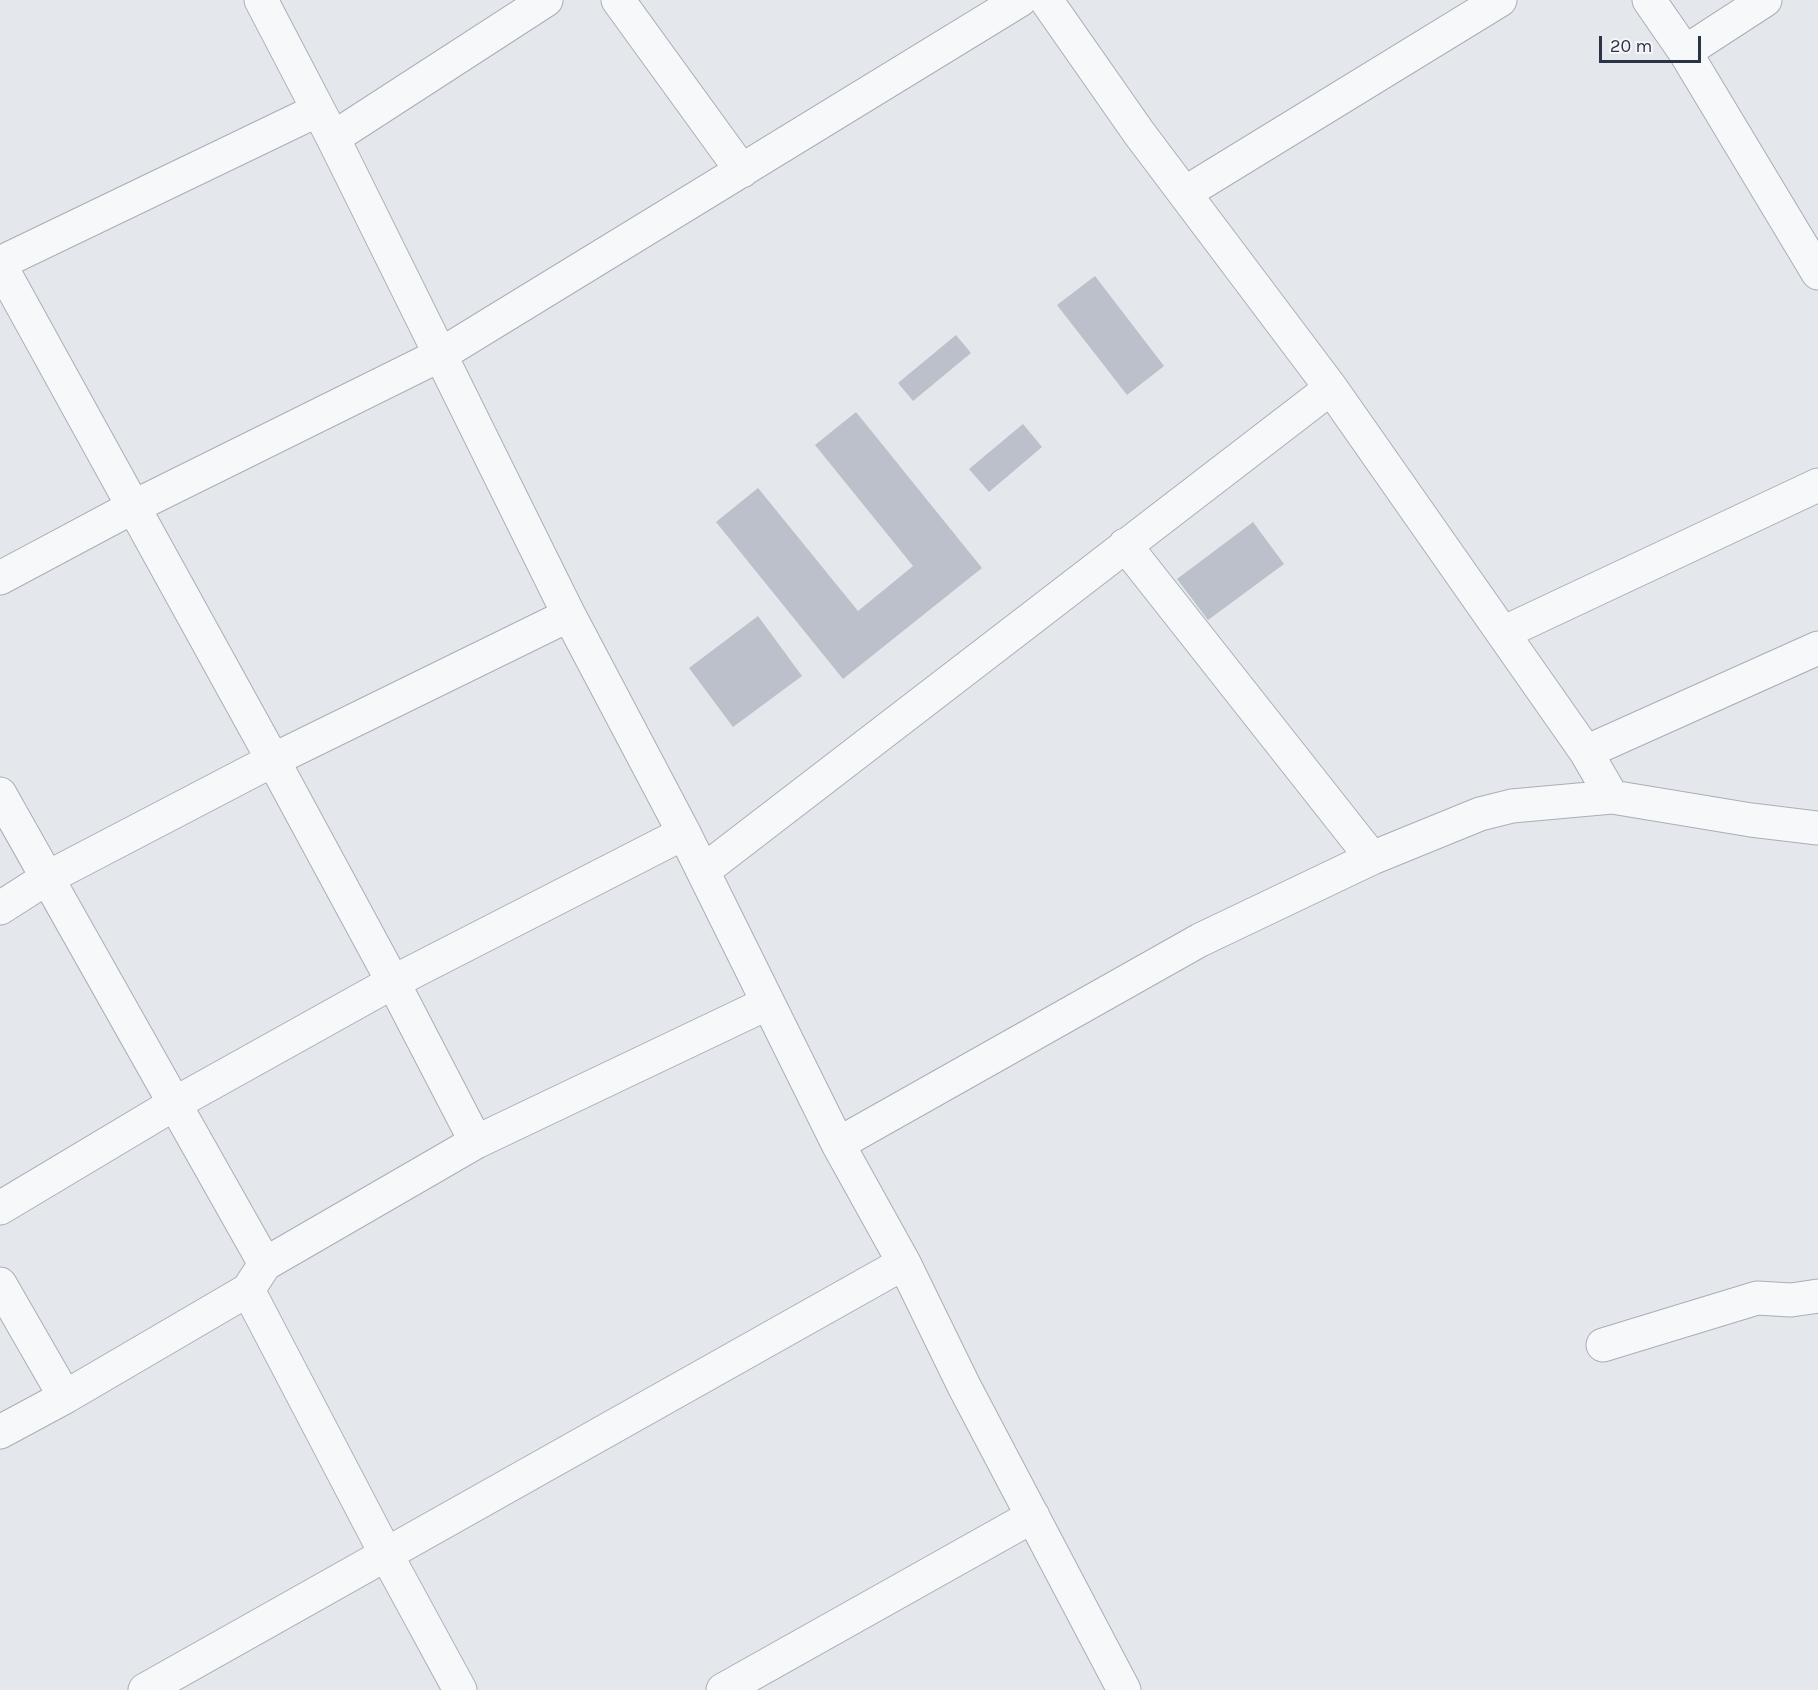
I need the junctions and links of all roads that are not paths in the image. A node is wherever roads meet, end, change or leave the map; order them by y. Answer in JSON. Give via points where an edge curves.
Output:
{"nodes":[{"id":1,"x":261,"y":0,"type":"edge"},
{"id":2,"x":546,"y":0,"type":"edge"},
{"id":3,"x":618,"y":0,"type":"edge"},
{"id":4,"x":1020,"y":0,"type":"edge"},
{"id":5,"x":1046,"y":0,"type":"edge"},
{"id":6,"x":1500,"y":0,"type":"edge"},
{"id":7,"x":1649,"y":0,"type":"edge"},
{"id":8,"x":1765,"y":0,"type":"edge"},
{"id":9,"x":1685,"y":52,"type":"junction"},
{"id":10,"x":325,"y":124,"type":"junction"},
{"id":11,"x":742,"y":171,"type":"junction"},
{"id":12,"x":1185,"y":193,"type":"junction"},
{"id":13,"x":0,"y":264,"type":"edge"},
{"id":14,"x":1818,"y":273,"type":"edge"},
{"id":15,"x":440,"y":355,"type":"junction"},
{"id":16,"x":1331,"y":388,"type":"junction"},
{"id":17,"x":1818,"y":485,"type":"edge"},
{"id":18,"x":133,"y":507,"type":"junction"},
{"id":19,"x":1125,"y":545,"type":"junction"},
{"id":20,"x":0,"y":578,"type":"edge"},
{"id":21,"x":569,"y":615,"type":"junction"},
{"id":22,"x":1503,"y":633,"type":"junction"},
{"id":23,"x":1818,"y":648,"type":"edge"},
{"id":24,"x":1586,"y":752,"type":"junction"},
{"id":25,"x":273,"y":760,"type":"junction"},
{"id":26,"x":0,"y":794,"type":"edge"},
{"id":27,"x":1612,"y":797,"type":"junction"},
{"id":28,"x":1818,"y":828,"type":"edge"},
{"id":29,"x":684,"y":833,"type":"junction"},
{"id":30,"x":1372,"y":858,"type":"junction"},
{"id":31,"x":703,"y":871,"type":"junction"},
{"id":32,"x":47,"y":878,"type":"junction"},
{"id":33,"x":0,"y":908,"type":"edge"},
{"id":34,"x":393,"y":982,"type":"junction"},
{"id":35,"x":768,"y":1004,"type":"junction"},
{"id":36,"x":174,"y":1104,"type":"junction"},
{"id":37,"x":476,"y":1142,"type":"junction"},
{"id":38,"x":838,"y":1144,"type":"junction"},
{"id":39,"x":0,"y":1208,"type":"edge"},
{"id":40,"x":904,"y":1263,"type":"junction"},
{"id":41,"x":257,"y":1277,"type":"junction"},
{"id":42,"x":0,"y":1284,"type":"edge"},
{"id":43,"x":1818,"y":1296,"type":"edge"},
{"id":44,"x":1602,"y":1345,"type":"dead end"},
{"id":45,"x":65,"y":1397,"type":"junction"},
{"id":46,"x":0,"y":1432,"type":"edge"},
{"id":47,"x":1033,"y":1516,"type":"junction"},
{"id":48,"x":386,"y":1554,"type":"junction"},
{"id":49,"x":145,"y":1690,"type":"edge"},
{"id":50,"x":460,"y":1690,"type":"edge"},
{"id":51,"x":723,"y":1690,"type":"edge"},
{"id":52,"x":1124,"y":1690,"type":"edge"}],
"edges":[{"from":1,"to":10,"type":"street"},
{"from":2,"to":10,"type":"street"},
{"from":3,"to":11,"type":"street"},
{"from":4,"to":11,"type":"street"},
{"from":5,"to":12,"type":"street"},
{"from":6,"to":12,"type":"street"},
{"from":7,"to":9,"type":"street"},
{"from":8,"to":9,"type":"street"},
{"from":9,"to":14,"type":"street"},
{"from":10,"to":13,"type":"street"},
{"from":10,"to":15,"type":"street"},
{"from":11,"to":15,"type":"street"},
{"from":12,"to":16,"type":"street"},
{"from":13,"to":18,"type":"street"},
{"from":15,"to":18,"type":"street"},
{"from":15,"to":21,"type":"street"},
{"from":16,"to":19,"type":"street"},
{"from":16,"to":22,"type":"street"},
{"from":17,"to":22,"type":"street"},
{"from":18,"to":20,"type":"street"},
{"from":18,"to":25,"type":"street"},
{"from":19,"to":30,"type":"street"},
{"from":19,"to":31,"type":"street"},
{"from":21,"to":25,"type":"street"},
{"from":21,"to":29,"type":"street"},
{"from":22,"to":24,"type":"street"},
{"from":23,"to":24,"type":"street"},
{"from":24,"to":27,"type":"street"},
{"from":25,"to":32,"type":"street"},
{"from":25,"to":34,"type":"street"},
{"from":26,"to":32,"type":"street"},
{"from":27,"to":28,"type":"street"},
{"from":27,"to":30,"type":"street","via":[[1512,806],[1480,814]]},
{"from":29,"to":31,"type":"street"},
{"from":29,"to":34,"type":"street"},
{"from":30,"to":38,"type":"street","via":[[1200,940]]},
{"from":31,"to":35,"type":"street"},
{"from":32,"to":33,"type":"street"},
{"from":32,"to":36,"type":"street"},
{"from":34,"to":36,"type":"street"},
{"from":34,"to":37,"type":"street"},
{"from":35,"to":37,"type":"street"},
{"from":35,"to":38,"type":"street"},
{"from":36,"to":39,"type":"street"},
{"from":36,"to":41,"type":"street"},
{"from":37,"to":41,"type":"street"},
{"from":38,"to":40,"type":"street"},
{"from":40,"to":47,"type":"street"},
{"from":40,"to":48,"type":"street"},
{"from":41,"to":45,"type":"street"},
{"from":41,"to":48,"type":"street"},
{"from":42,"to":45,"type":"street"},
{"from":43,"to":44,"type":"street","via":[[1791,1300],[1757,1298]]},
{"from":45,"to":46,"type":"street"},
{"from":47,"to":51,"type":"street"},
{"from":47,"to":52,"type":"street"},
{"from":48,"to":49,"type":"street"},
{"from":48,"to":50,"type":"street"}]}
